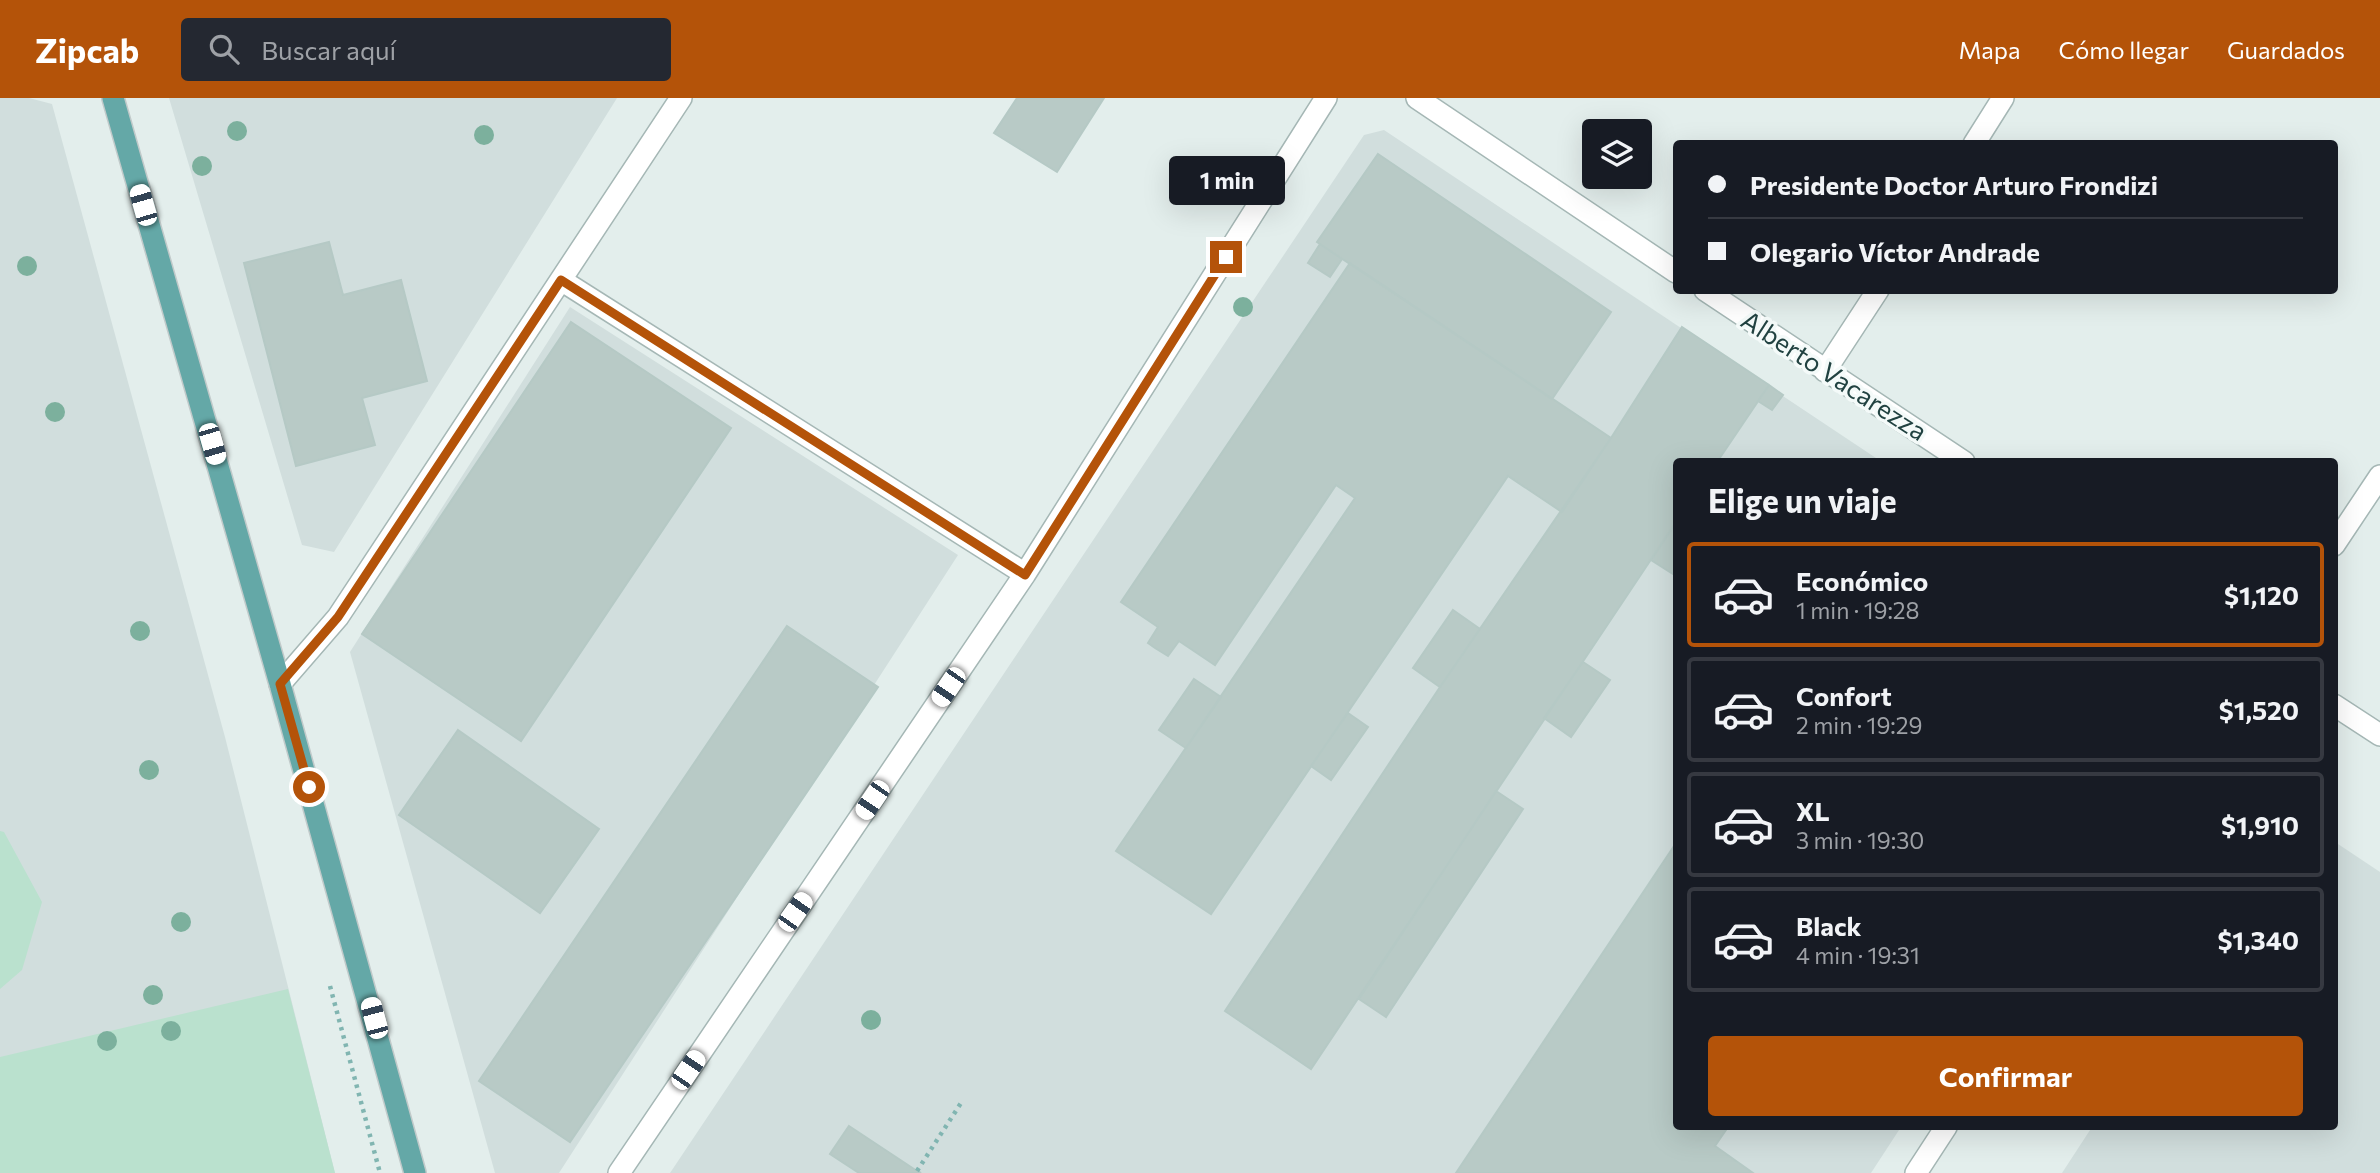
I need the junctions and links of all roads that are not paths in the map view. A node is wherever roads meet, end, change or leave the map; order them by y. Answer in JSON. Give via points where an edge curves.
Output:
{"nodes":[{"id":1,"x":113,"y":98,"type":"edge"},
{"id":2,"x":681,"y":98,"type":"edge"},
{"id":3,"x":1326,"y":98,"type":"edge"},
{"id":4,"x":1417,"y":98,"type":"edge"},
{"id":5,"x":2003,"y":98,"type":"edge"},
{"id":6,"x":1977,"y":140,"type":"edge"},
{"id":7,"x":1673,"y":270,"type":"edge"},
{"id":8,"x":561,"y":280,"type":"junction"},
{"id":9,"x":1711,"y":294,"type":"edge"},
{"id":10,"x":1875,"y":294,"type":"edge"},
{"id":11,"x":1825,"y":371,"type":"junction"},
{"id":12,"x":1958,"y":458,"type":"edge"},
{"id":13,"x":2380,"y":476,"type":"edge"},
{"id":14,"x":2338,"y":539,"type":"edge"},
{"id":15,"x":1025,"y":575,"type":"junction"},
{"id":16,"x":280,"y":684,"type":"junction"},
{"id":17,"x":2338,"y":708,"type":"edge"},
{"id":18,"x":2380,"y":735,"type":"edge"},
{"id":19,"x":1944,"y":1130,"type":"edge"},
{"id":20,"x":415,"y":1173,"type":"edge"},
{"id":21,"x":619,"y":1173,"type":"edge"},
{"id":22,"x":1916,"y":1173,"type":"edge"}],
"edges":[{"from":1,"to":16,"type":"main road"},
{"from":2,"to":8,"type":"street"},
{"from":3,"to":15,"type":"street"},
{"from":4,"to":7,"type":"street"},
{"from":5,"to":6,"type":"street"},
{"from":8,"to":15,"type":"street"},
{"from":8,"to":16,"type":"street","via":[[338,617]]},
{"from":9,"to":11,"type":"street","name":"Alberto Vacarezza"},
{"from":10,"to":11,"type":"street"},
{"from":11,"to":12,"type":"street","name":"Alberto Vacarezza"},
{"from":13,"to":14,"type":"street"},
{"from":15,"to":21,"type":"street"},
{"from":16,"to":20,"type":"main road"},
{"from":17,"to":18,"type":"street"},
{"from":19,"to":22,"type":"street"}]}
